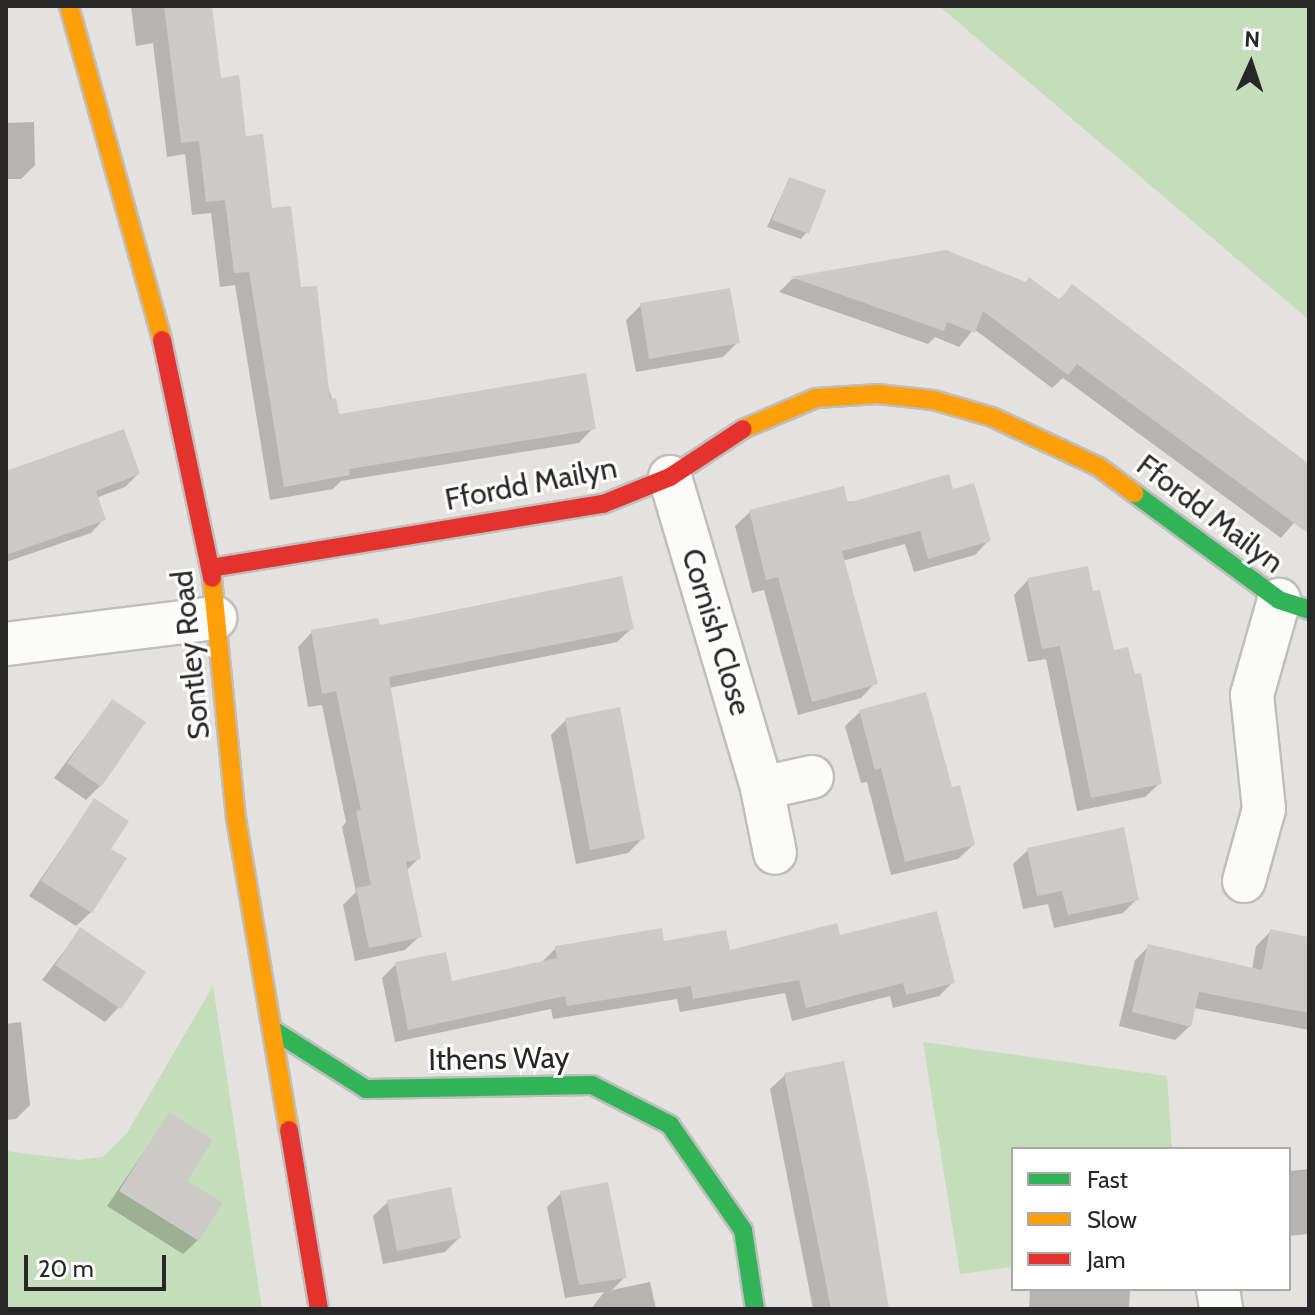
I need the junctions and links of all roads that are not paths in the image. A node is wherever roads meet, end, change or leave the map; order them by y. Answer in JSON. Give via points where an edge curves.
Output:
{"nodes":[{"id":1,"x":69,"y":6,"type":"edge"},
{"id":2,"x":670,"y":477,"type":"junction"},
{"id":3,"x":211,"y":568,"type":"junction"},
{"id":4,"x":1294,"y":605,"type":"edge"},
{"id":5,"x":215,"y":618,"type":"junction"},
{"id":6,"x":6,"y":644,"type":"edge"},
{"id":7,"x":812,"y":777,"type":"dead end"},
{"id":8,"x":762,"y":788,"type":"junction"},
{"id":9,"x":775,"y":853,"type":"dead end"},
{"id":10,"x":1244,"y":881,"type":"dead end"},
{"id":11,"x":273,"y":1030,"type":"junction"},
{"id":12,"x":319,"y":1309,"type":"edge"},
{"id":13,"x":755,"y":1309,"type":"edge"}],
"edges":[{"from":1,"to":3,"type":"street","name":"Sontley Road","via":[[151,290]]},
{"from":2,"to":3,"type":"street","name":"Ffordd Mailyn","via":[[603,504]]},
{"from":2,"to":4,"type":"street","name":"Ffordd Mailyn","via":[[762,417],[816,398],[878,394],[933,400],[992,417],[1099,467]]},
{"from":2,"to":8,"type":"street","name":"Cornish Close"},
{"from":3,"to":5,"type":"street","name":"Sontley Road"},
{"from":4,"to":10,"type":"street","via":[[1252,695],[1264,809]]},
{"from":5,"to":6,"type":"street"},
{"from":5,"to":11,"type":"street","name":"Sontley Road","via":[[236,818]]},
{"from":7,"to":8,"type":"street"},
{"from":8,"to":9,"type":"street","name":"Cornish Close"},
{"from":11,"to":12,"type":"street","name":"Sontley Road"},
{"from":11,"to":13,"type":"street","name":"Ithens Way","via":[[366,1089],[592,1085],[670,1125],[743,1230]]}]}
